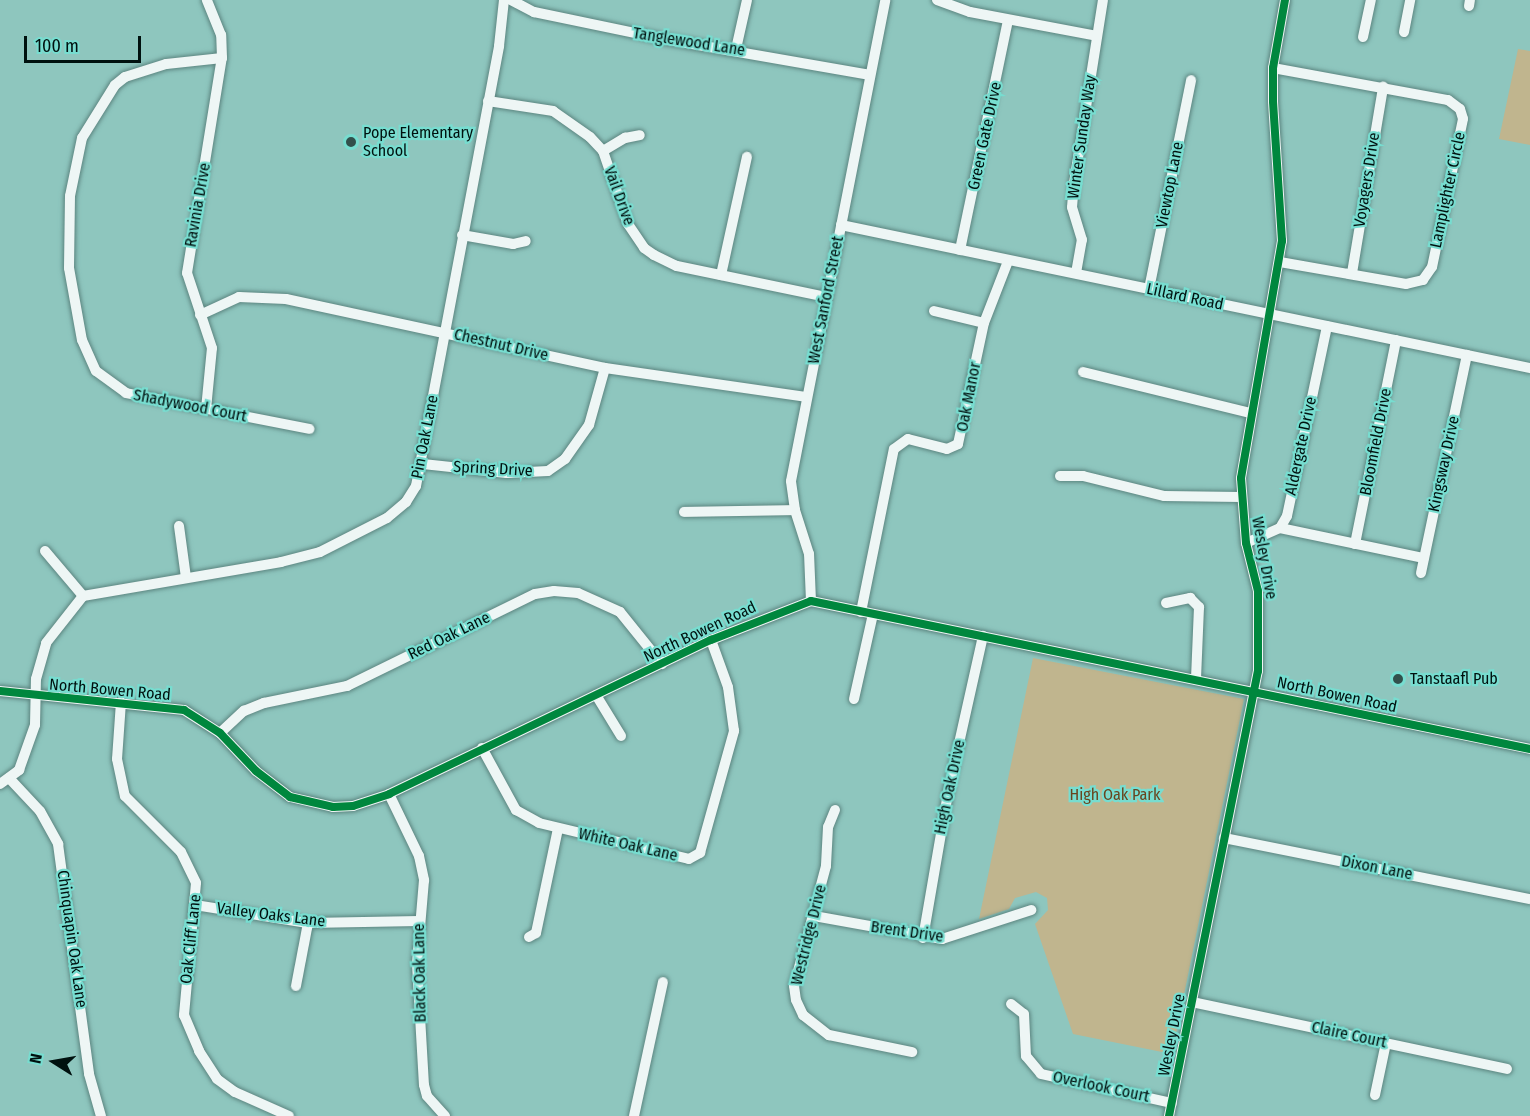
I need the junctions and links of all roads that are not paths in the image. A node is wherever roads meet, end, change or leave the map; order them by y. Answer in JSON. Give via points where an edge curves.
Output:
{"nodes":[{"id":1,"x":207,"y":0,"type":"edge"},
{"id":2,"x":504,"y":0,"type":"edge"},
{"id":3,"x":511,"y":0,"type":"edge"},
{"id":4,"x":747,"y":0,"type":"edge"},
{"id":5,"x":885,"y":0,"type":"edge"},
{"id":6,"x":937,"y":0,"type":"edge"},
{"id":7,"x":1103,"y":0,"type":"edge"},
{"id":8,"x":1285,"y":0,"type":"edge"},
{"id":9,"x":1371,"y":0,"type":"edge"},
{"id":10,"x":1410,"y":0,"type":"edge"},
{"id":11,"x":1008,"y":21,"type":"junction"},
{"id":12,"x":1404,"y":32,"type":"dead end"},
{"id":13,"x":1097,"y":36,"type":"junction"},
{"id":14,"x":1363,"y":38,"type":"dead end"},
{"id":15,"x":736,"y":49,"type":"junction"},
{"id":16,"x":222,"y":58,"type":"junction"},
{"id":17,"x":1273,"y":68,"type":"junction"},
{"id":18,"x":869,"y":75,"type":"junction"},
{"id":19,"x":1191,"y":81,"type":"dead end"},
{"id":20,"x":1383,"y":87,"type":"junction"},
{"id":21,"x":488,"y":101,"type":"junction"},
{"id":22,"x":640,"y":135,"type":"dead end"},
{"id":23,"x":603,"y":151,"type":"junction"},
{"id":24,"x":747,"y":157,"type":"dead end"},
{"id":25,"x":841,"y":225,"type":"junction"},
{"id":26,"x":462,"y":235,"type":"junction"},
{"id":27,"x":525,"y":241,"type":"dead end"},
{"id":28,"x":960,"y":250,"type":"junction"},
{"id":29,"x":1008,"y":261,"type":"junction"},
{"id":30,"x":1280,"y":262,"type":"junction"},
{"id":31,"x":1076,"y":273,"type":"junction"},
{"id":32,"x":1352,"y":273,"type":"junction"},
{"id":33,"x":721,"y":275,"type":"junction"},
{"id":34,"x":1149,"y":290,"type":"junction"},
{"id":35,"x":827,"y":297,"type":"junction"},
{"id":36,"x":934,"y":310,"type":"dead end"},
{"id":37,"x":1272,"y":314,"type":"junction"},
{"id":38,"x":200,"y":315,"type":"junction"},
{"id":39,"x":984,"y":323,"type":"junction"},
{"id":40,"x":1327,"y":326,"type":"junction"},
{"id":41,"x":443,"y":332,"type":"junction"},
{"id":42,"x":1396,"y":340,"type":"junction"},
{"id":43,"x":1467,"y":355,"type":"junction"},
{"id":44,"x":605,"y":368,"type":"junction"},
{"id":45,"x":1530,"y":368,"type":"edge"},
{"id":46,"x":1083,"y":372,"type":"dead end"},
{"id":47,"x":806,"y":397,"type":"junction"},
{"id":48,"x":206,"y":409,"type":"junction"},
{"id":49,"x":1250,"y":413,"type":"junction"},
{"id":50,"x":309,"y":429,"type":"dead end"},
{"id":51,"x":423,"y":464,"type":"junction"},
{"id":52,"x":1060,"y":476,"type":"dead end"},
{"id":53,"x":1241,"y":497,"type":"junction"},
{"id":54,"x":795,"y":510,"type":"junction"},
{"id":55,"x":684,"y":512,"type":"dead end"},
{"id":56,"x":178,"y":526,"type":"dead end"},
{"id":57,"x":1280,"y":528,"type":"junction"},
{"id":58,"x":1246,"y":543,"type":"junction"},
{"id":59,"x":1355,"y":544,"type":"junction"},
{"id":60,"x":45,"y":551,"type":"dead end"},
{"id":61,"x":1424,"y":558,"type":"junction"},
{"id":62,"x":1421,"y":573,"type":"dead end"},
{"id":63,"x":186,"y":578,"type":"junction"},
{"id":64,"x":83,"y":596,"type":"junction"},
{"id":65,"x":811,"y":601,"type":"junction"},
{"id":66,"x":1166,"y":603,"type":"dead end"},
{"id":67,"x":861,"y":612,"type":"junction"},
{"id":68,"x":873,"y":614,"type":"junction"},
{"id":69,"x":983,"y":636,"type":"junction"},
{"id":70,"x":711,"y":640,"type":"junction"},
{"id":71,"x":662,"y":664,"type":"junction"},
{"id":72,"x":1196,"y":680,"type":"junction"},
{"id":73,"x":0,"y":691,"type":"edge"},
{"id":74,"x":1254,"y":692,"type":"junction"},
{"id":75,"x":596,"y":695,"type":"junction"},
{"id":76,"x":35,"y":697,"type":"junction"},
{"id":77,"x":854,"y":699,"type":"dead end"},
{"id":78,"x":121,"y":702,"type":"junction"},
{"id":79,"x":220,"y":733,"type":"junction"},
{"id":80,"x":621,"y":736,"type":"dead end"},
{"id":81,"x":482,"y":748,"type":"junction"},
{"id":82,"x":1530,"y":749,"type":"edge"},
{"id":83,"x":4,"y":781,"type":"edge"},
{"id":84,"x":389,"y":794,"type":"junction"},
{"id":85,"x":835,"y":810,"type":"dead end"},
{"id":86,"x":558,"y":829,"type":"junction"},
{"id":87,"x":1224,"y":838,"type":"junction"},
{"id":88,"x":1530,"y":899,"type":"edge"},
{"id":89,"x":195,"y":905,"type":"junction"},
{"id":90,"x":1031,"y":910,"type":"dead end"},
{"id":91,"x":814,"y":916,"type":"junction"},
{"id":92,"x":419,"y":921,"type":"junction"},
{"id":93,"x":308,"y":922,"type":"junction"},
{"id":94,"x":529,"y":937,"type":"dead end"},
{"id":95,"x":923,"y":938,"type":"junction"},
{"id":96,"x":663,"y":982,"type":"dead end"},
{"id":97,"x":296,"y":986,"type":"dead end"},
{"id":98,"x":1192,"y":1002,"type":"junction"},
{"id":99,"x":1011,"y":1004,"type":"dead end"},
{"id":100,"x":1386,"y":1043,"type":"junction"},
{"id":101,"x":912,"y":1052,"type":"dead end"},
{"id":102,"x":1507,"y":1069,"type":"dead end"},
{"id":103,"x":1375,"y":1095,"type":"dead end"},
{"id":104,"x":1172,"y":1103,"type":"junction"},
{"id":105,"x":101,"y":1116,"type":"edge"},
{"id":106,"x":289,"y":1116,"type":"edge"},
{"id":107,"x":445,"y":1116,"type":"edge"},
{"id":108,"x":634,"y":1116,"type":"edge"},
{"id":109,"x":1170,"y":1116,"type":"edge"}],
"edges":[{"from":1,"to":16,"type":"street","name":"Ravinia Drive","via":[[221,35]]},
{"from":2,"to":21,"type":"street","name":"Pin Oak Lane"},
{"from":3,"to":15,"type":"street","name":"Tanglewood Lane","via":[[534,12],[657,38]]},
{"from":4,"to":15,"type":"street"},
{"from":5,"to":18,"type":"street","name":"West Sanford Street"},
{"from":6,"to":11,"type":"street"},
{"from":7,"to":13,"type":"street","name":"Winter Sunday Way"},
{"from":8,"to":17,"type":"street","name":"Wesley Drive"},
{"from":9,"to":14,"type":"street"},
{"from":10,"to":12,"type":"street"},
{"from":11,"to":13,"type":"street"},
{"from":11,"to":28,"type":"street","name":"Green Gate Drive"},
{"from":13,"to":31,"type":"street","name":"Winter Sunday Way","via":[[1073,195],[1074,217],[1082,240]]},
{"from":15,"to":18,"type":"street","name":"Tanglewood Lane"},
{"from":16,"to":38,"type":"street","name":"Ravinia Drive","via":[[189,249],[187,273]]},
{"from":16,"to":48,"type":"street","name":"Shadywood Court","via":[[166,64],[136,72],[115,85],[82,138],[70,196],[69,268],[84,348],[96,371],[126,393]]},
{"from":17,"to":20,"type":"street","name":"Lamplighter Circle"},
{"from":17,"to":30,"type":"street","name":"Wesley Drive","via":[[1282,211]]},
{"from":18,"to":25,"type":"street","name":"West Sanford Street"},
{"from":19,"to":34,"type":"street","name":"Viewtop Lane"},
{"from":20,"to":32,"type":"street","name":"Voyagers Drive"},
{"from":20,"to":32,"type":"street","name":"Lamplighter Circle","via":[[1448,100],[1460,109],[1463,119],[1429,274],[1414,284],[1406,284]]},
{"from":21,"to":23,"type":"street","name":"Vail Drive","via":[[553,111]]},
{"from":21,"to":26,"type":"street","name":"Pin Oak Lane"},
{"from":22,"to":23,"type":"street","via":[[625,138]]},
{"from":23,"to":33,"type":"street","name":"Vail Drive","via":[[628,224],[644,248],[677,266]]},
{"from":24,"to":33,"type":"street"},
{"from":25,"to":28,"type":"street","name":"Lillard Road"},
{"from":25,"to":35,"type":"street","name":"West Sanford Street"},
{"from":26,"to":27,"type":"street","via":[[513,244]]},
{"from":26,"to":41,"type":"street","name":"Pin Oak Lane"},
{"from":28,"to":29,"type":"street","name":"Lillard Road"},
{"from":29,"to":31,"type":"street","name":"Lillard Road"},
{"from":29,"to":39,"type":"street","name":"Oak Manor"},
{"from":30,"to":32,"type":"street","name":"Lamplighter Circle"},
{"from":30,"to":37,"type":"street","name":"Wesley Drive"},
{"from":31,"to":34,"type":"street","name":"Lillard Road"},
{"from":33,"to":35,"type":"street","name":"Vail Drive"},
{"from":34,"to":37,"type":"street","name":"Lillard Road"},
{"from":35,"to":47,"type":"street","name":"West Sanford Street"},
{"from":36,"to":39,"type":"street"},
{"from":37,"to":40,"type":"street","name":"Lillard Road"},
{"from":37,"to":49,"type":"street","name":"Wesley Drive"},
{"from":38,"to":41,"type":"street","name":"Chestnut Drive","via":[[239,297],[257,296]]},
{"from":38,"to":48,"type":"street","name":"Ravinia Drive","via":[[212,348]]},
{"from":39,"to":67,"type":"street","name":"Oak Manor","via":[[958,444],[947,449],[908,439],[894,449]]},
{"from":40,"to":42,"type":"street","name":"Lillard Road"},
{"from":40,"to":57,"type":"street","name":"Aldergate Drive","via":[[1287,516]]},
{"from":41,"to":44,"type":"street","name":"Chestnut Drive"},
{"from":41,"to":51,"type":"street","name":"Pin Oak Lane"},
{"from":42,"to":43,"type":"street","name":"Lillard Road"},
{"from":42,"to":59,"type":"street","name":"Bloomfield Drive"},
{"from":43,"to":45,"type":"street","name":"Lillard Road"},
{"from":43,"to":61,"type":"street","name":"Kingsway Drive"},
{"from":44,"to":47,"type":"street","name":"Chestnut Drive"},
{"from":44,"to":51,"type":"street","name":"Spring Drive","via":[[589,425],[575,448],[555,467],[530,474]]},
{"from":46,"to":49,"type":"street"},
{"from":47,"to":54,"type":"street","name":"West Sanford Street","via":[[791,481]]},
{"from":48,"to":50,"type":"street","name":"Shadywood Court"},
{"from":49,"to":53,"type":"street","name":"Wesley Drive"},
{"from":51,"to":63,"type":"street","name":"Pin Oak Lane","via":[[406,502],[364,532],[281,562]]},
{"from":52,"to":53,"type":"street","via":[[1083,476],[1164,496]]},
{"from":53,"to":58,"type":"street","name":"Wesley Drive"},
{"from":54,"to":55,"type":"street"},
{"from":54,"to":65,"type":"street","name":"West Sanford Street","via":[[809,554]]},
{"from":56,"to":63,"type":"street"},
{"from":57,"to":58,"type":"street"},
{"from":57,"to":59,"type":"street"},
{"from":58,"to":74,"type":"street","name":"Wesley Drive","via":[[1260,610]]},
{"from":59,"to":61,"type":"street"},
{"from":60,"to":64,"type":"street"},
{"from":61,"to":62,"type":"street","name":"Kingsway Drive"},
{"from":63,"to":64,"type":"street","name":"Pin Oak Lane"},
{"from":64,"to":76,"type":"street","via":[[46,643]]},
{"from":65,"to":67,"type":"street","name":"North Bowen Road"},
{"from":65,"to":70,"type":"street","name":"North Bowen Road"},
{"from":66,"to":72,"type":"street","via":[[1190,598],[1199,607]]},
{"from":67,"to":68,"type":"street","name":"North Bowen Road"},
{"from":68,"to":69,"type":"street","name":"North Bowen Road"},
{"from":68,"to":77,"type":"street"},
{"from":69,"to":72,"type":"street","name":"North Bowen Road"},
{"from":69,"to":95,"type":"street","name":"High Oak Drive","via":[[949,788]]},
{"from":70,"to":71,"type":"street","name":"North Bowen Road"},
{"from":70,"to":86,"type":"street","name":"White Oak Lane","via":[[728,687],[734,731],[700,853],[689,859]]},
{"from":71,"to":75,"type":"street","name":"North Bowen Road"},
{"from":71,"to":79,"type":"street","name":"Red Oak Lane","via":[[620,612],[578,593],[554,591],[535,594],[347,686],[254,707]]},
{"from":72,"to":74,"type":"street","name":"North Bowen Road"},
{"from":73,"to":76,"type":"street","name":"North Bowen Road"},
{"from":74,"to":82,"type":"street","name":"North Bowen Road"},
{"from":74,"to":87,"type":"street","name":"Wesley Drive"},
{"from":75,"to":80,"type":"street"},
{"from":75,"to":81,"type":"street","name":"North Bowen Road"},
{"from":76,"to":78,"type":"street","name":"North Bowen Road"},
{"from":76,"to":83,"type":"street","via":[[35,725],[19,770]]},
{"from":78,"to":79,"type":"street","name":"North Bowen Road","via":[[183,711]]},
{"from":78,"to":89,"type":"street","name":"Oak Cliff Lane","via":[[119,779],[133,806],[181,852],[192,869]]},
{"from":79,"to":84,"type":"street","name":"North Bowen Road","via":[[256,771],[290,797],[333,807],[353,807]]},
{"from":81,"to":84,"type":"street","name":"North Bowen Road"},
{"from":81,"to":86,"type":"street","name":"White Oak Lane","via":[[516,810]]},
{"from":83,"to":105,"type":"street","name":"Chinquapin Oak Lane","via":[[40,811],[58,844],[89,1074]]},
{"from":84,"to":92,"type":"street","name":"Black Oak Lane","via":[[419,856],[424,880]]},
{"from":85,"to":91,"type":"street","name":"Westridge Drive","via":[[828,827],[826,866]]},
{"from":86,"to":94,"type":"street","via":[[536,933]]},
{"from":87,"to":88,"type":"street","name":"Dixon Lane"},
{"from":87,"to":98,"type":"street","name":"Wesley Drive"},
{"from":89,"to":93,"type":"street","name":"Valley Oaks Lane"},
{"from":89,"to":106,"type":"street","name":"Oak Cliff Lane","via":[[184,1015],[199,1051],[217,1079],[235,1092]]},
{"from":90,"to":95,"type":"street","name":"Brent Drive","via":[[954,938]]},
{"from":91,"to":95,"type":"street","name":"Brent Drive"},
{"from":91,"to":101,"type":"street","name":"Westridge Drive","via":[[794,986],[803,1014],[829,1035]]},
{"from":92,"to":93,"type":"street","name":"Valley Oaks Lane"},
{"from":92,"to":107,"type":"street","name":"Black Oak Lane","via":[[424,1085],[427,1096]]},
{"from":93,"to":97,"type":"street"},
{"from":96,"to":108,"type":"street"},
{"from":98,"to":100,"type":"street","name":"Claire Court"},
{"from":98,"to":104,"type":"street","name":"Wesley Drive"},
{"from":99,"to":104,"type":"street","name":"Overlook Court","via":[[1024,1014],[1026,1056],[1041,1074]]},
{"from":100,"to":102,"type":"street","name":"Claire Court"},
{"from":100,"to":103,"type":"street"},
{"from":104,"to":109,"type":"street","name":"Wesley Drive"}]}
